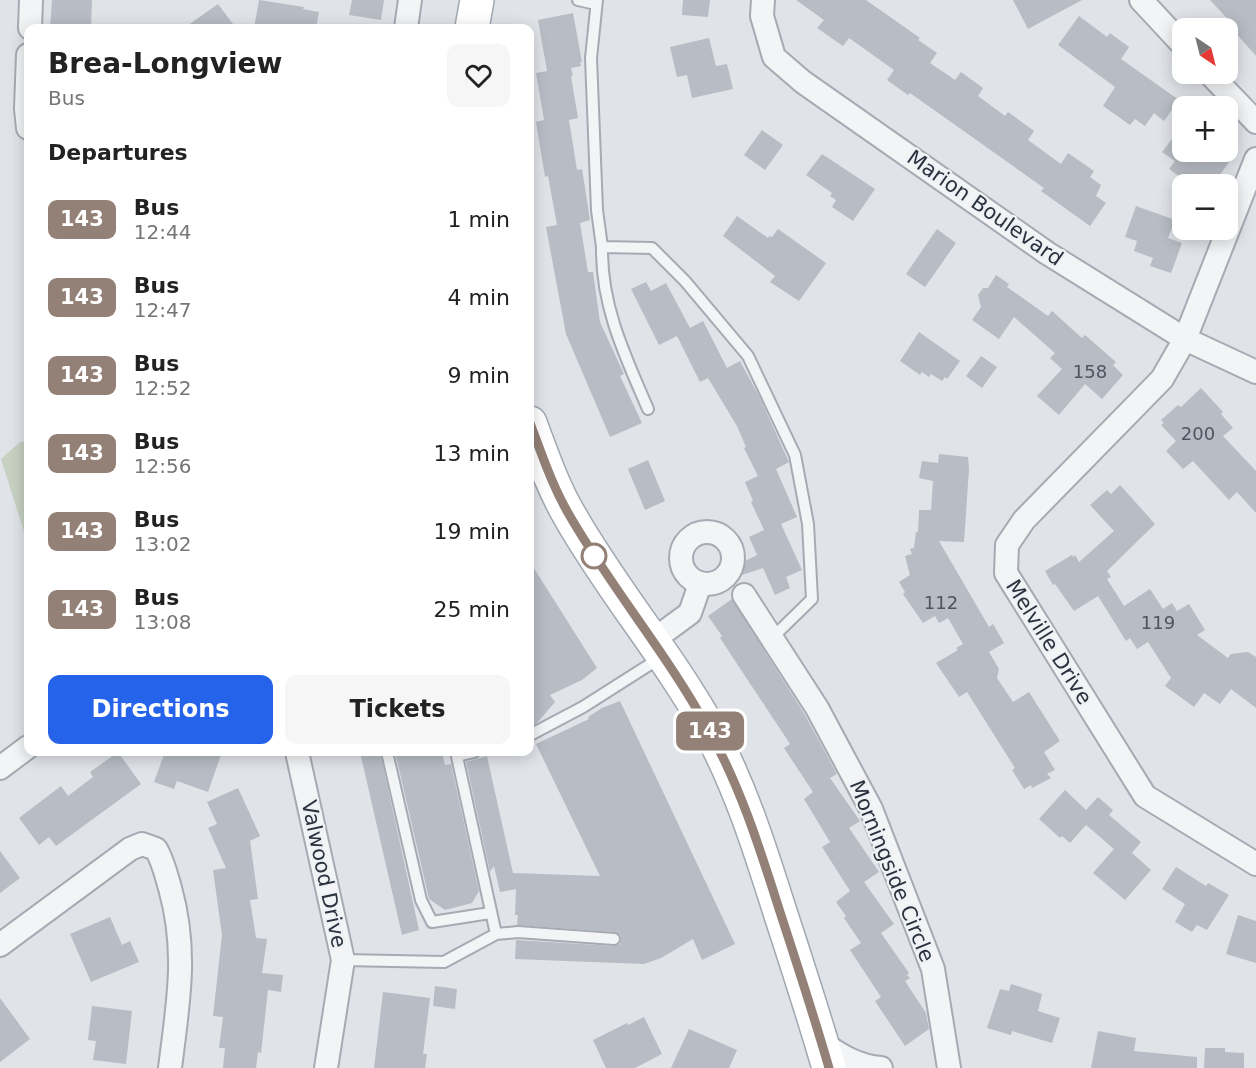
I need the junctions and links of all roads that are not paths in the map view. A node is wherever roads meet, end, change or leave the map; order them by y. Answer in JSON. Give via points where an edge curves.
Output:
{"nodes":[{"id":1,"x":31,"y":0,"type":"edge"},
{"id":2,"x":410,"y":0,"type":"edge"},
{"id":3,"x":477,"y":0,"type":"edge"},
{"id":4,"x":578,"y":0,"type":"edge"},
{"id":5,"x":763,"y":0,"type":"edge"},
{"id":6,"x":1141,"y":0,"type":"edge"},
{"id":7,"x":597,"y":2,"type":"edge"},
{"id":8,"x":30,"y":24,"type":"edge"},
{"id":9,"x":407,"y":24,"type":"edge"},
{"id":10,"x":473,"y":24,"type":"edge"},
{"id":11,"x":1172,"y":33,"type":"edge"},
{"id":12,"x":1220,"y":84,"type":"edge"},
{"id":13,"x":1256,"y":122,"type":"edge"},
{"id":14,"x":1256,"y":159,"type":"edge"},
{"id":15,"x":602,"y":247,"type":"junction"},
{"id":16,"x":1185,"y":339,"type":"junction"},
{"id":17,"x":1256,"y":372,"type":"edge"},
{"id":18,"x":648,"y":409,"type":"dead end"},
{"id":19,"x":534,"y":433,"type":"edge"},
{"id":20,"x":700,"y":584,"type":"dead end"},
{"id":21,"x":744,"y":595,"type":"dead end"},
{"id":22,"x":772,"y":638,"type":"junction"},
{"id":23,"x":657,"y":648,"type":"junction"},
{"id":24,"x":534,"y":733,"type":"edge"},
{"id":25,"x":24,"y":750,"type":"edge"},
{"id":26,"x":298,"y":756,"type":"edge"},
{"id":27,"x":388,"y":756,"type":"edge"},
{"id":28,"x":456,"y":756,"type":"edge"},
{"id":29,"x":0,"y":768,"type":"edge"},
{"id":30,"x":1256,"y":864,"type":"edge"},
{"id":31,"x":490,"y":913,"type":"junction"},
{"id":32,"x":496,"y":934,"type":"junction"},
{"id":33,"x":614,"y":939,"type":"dead end"},
{"id":34,"x":0,"y":945,"type":"edge"},
{"id":35,"x":343,"y":960,"type":"junction"},
{"id":36,"x":825,"y":1055,"type":"edge"},
{"id":37,"x":170,"y":1068,"type":"edge"},
{"id":38,"x":326,"y":1068,"type":"edge"},
{"id":39,"x":881,"y":1068,"type":"edge"},
{"id":40,"x":949,"y":1068,"type":"edge"}],
"edges":[{"from":1,"to":8,"type":"street"},
{"from":2,"to":9,"type":"street"},
{"from":3,"to":10,"type":"main road"},
{"from":4,"to":7,"type":"lane"},
{"from":5,"to":16,"type":"street","name":"Marion Boulevard","via":[[762,16],[774,57],[803,82],[1047,253]]},
{"from":6,"to":11,"type":"street"},
{"from":7,"to":15,"type":"lane","via":[[591,58]]},
{"from":12,"to":13,"type":"street"},
{"from":14,"to":16,"type":"street","name":"Melville Drive"},
{"from":15,"to":18,"type":"lane","via":[[614,328]]},
{"from":15,"to":22,"type":"lane","via":[[652,248],[685,281],[748,356],[795,455],[808,524],[812,599]]},
{"from":16,"to":17,"type":"street","name":"Marion Boulevard"},
{"from":16,"to":30,"type":"street","name":"Melville Drive","via":[[1162,379],[1024,520],[1007,545],[1006,573],[1145,796]]},
{"from":19,"to":23,"type":"main road","via":[[570,517]]},
{"from":20,"to":23,"type":"street","via":[[690,613]]},
{"from":21,"to":22,"type":"street","name":"Morningside Circle"},
{"from":22,"to":40,"type":"street","name":"Morningside Circle","via":[[817,708],[871,809],[933,969]]},
{"from":23,"to":24,"type":"lane","via":[[583,707]]},
{"from":23,"to":36,"type":"main road","via":[[708,728],[755,833]]},
{"from":25,"to":29,"type":"street"},
{"from":26,"to":35,"type":"street","name":"Valwood Drive"},
{"from":27,"to":31,"type":"lane","via":[[421,900],[432,922]]},
{"from":28,"to":31,"type":"lane"},
{"from":31,"to":32,"type":"lane"},
{"from":32,"to":33,"type":"lane"},
{"from":32,"to":35,"type":"lane","via":[[444,962]]},
{"from":34,"to":37,"type":"street","via":[[130,849],[142,844],[156,849],[163,862],[180,933],[181,977]]},
{"from":35,"to":38,"type":"street","name":"Valwood Drive"},
{"from":36,"to":39,"type":"street"}]}
